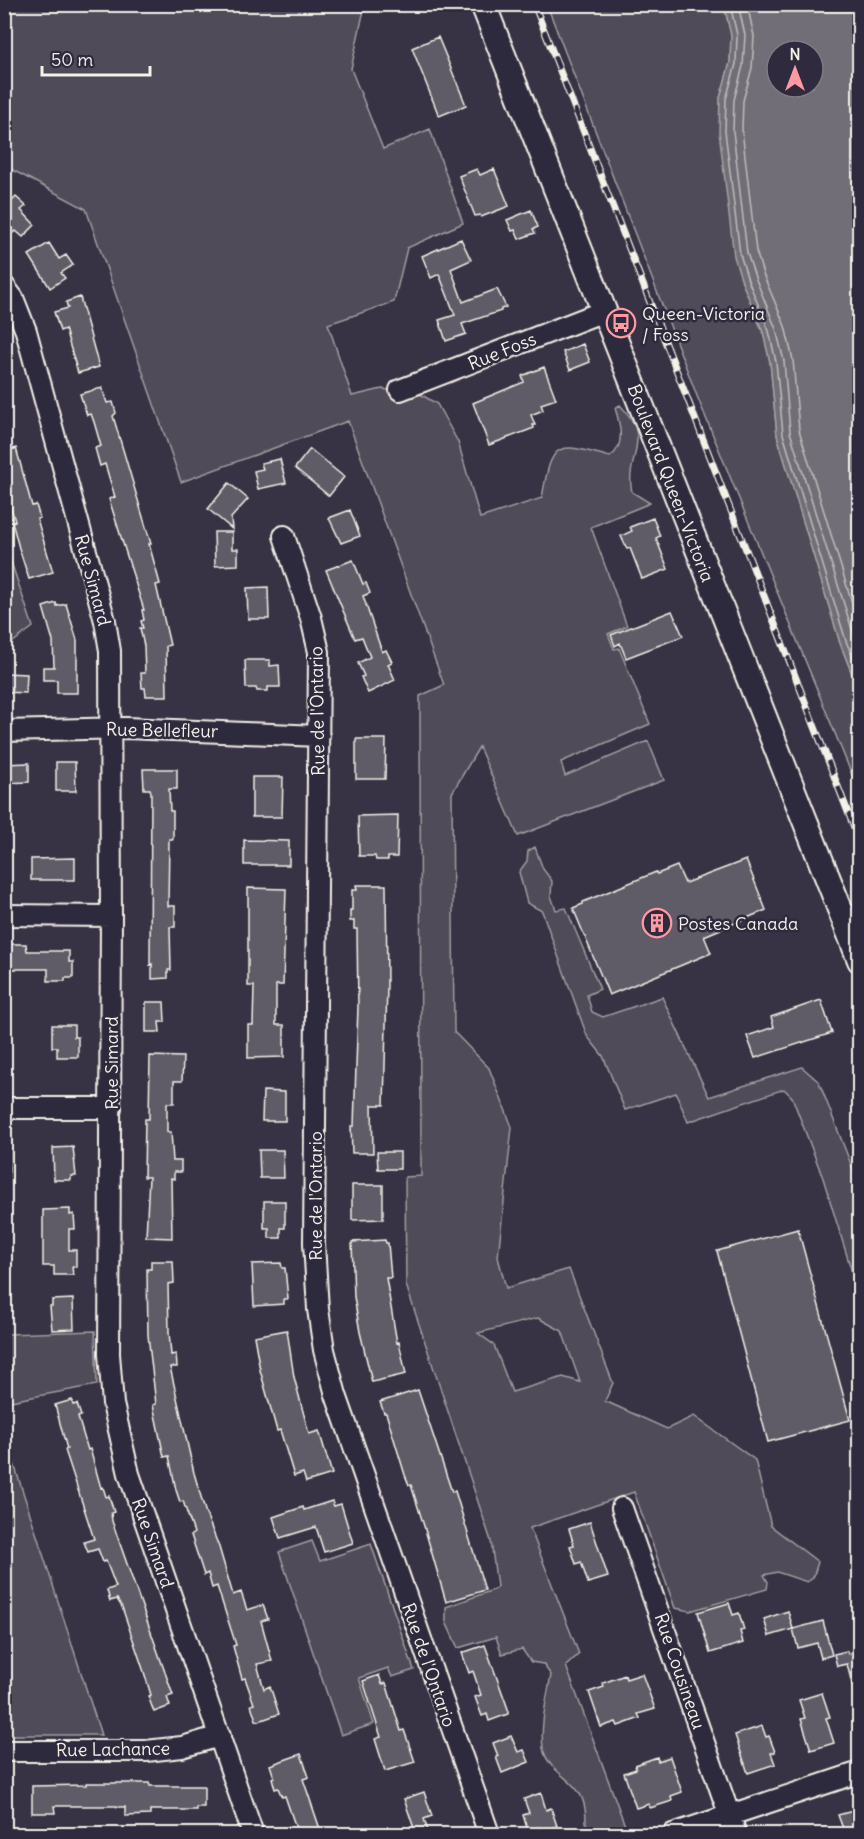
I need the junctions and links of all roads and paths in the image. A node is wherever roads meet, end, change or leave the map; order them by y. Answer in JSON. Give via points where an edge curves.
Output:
{"nodes":[{"id":1,"x":483,"y":4,"type":"edge"},
{"id":2,"x":4,"y":286,"type":"edge"},
{"id":3,"x":604,"y":311,"type":"junction"},
{"id":4,"x":400,"y":390,"type":"dead end"},
{"id":5,"x":284,"y":536,"type":"dead end"},
{"id":6,"x":111,"y":729,"type":"junction"},
{"id":7,"x":4,"y":731,"type":"edge"},
{"id":8,"x":319,"y":736,"type":"junction"},
{"id":9,"x":4,"y":915,"type":"edge"},
{"id":10,"x":111,"y":916,"type":"junction"},
{"id":11,"x":860,"y":960,"type":"edge"},
{"id":12,"x":4,"y":1108,"type":"edge"},
{"id":13,"x":111,"y":1108,"type":"junction"},
{"id":14,"x":622,"y":1508,"type":"dead end"},
{"id":15,"x":220,"y":1736,"type":"junction"},
{"id":16,"x":4,"y":1751,"type":"edge"},
{"id":17,"x":860,"y":1772,"type":"edge"},
{"id":18,"x":733,"y":1825,"type":"edge"},
{"id":19,"x":254,"y":1834,"type":"edge"},
{"id":20,"x":489,"y":1834,"type":"edge"},
{"id":21,"x":673,"y":1834,"type":"edge"}],
"edges":[{"from":1,"to":3,"type":"main road","name":"Boulevard Queen-Victoria"},
{"from":2,"to":6,"type":"street","name":"Rue Simard","via":[[26,331],[105,621],[110,651]]},
{"from":3,"to":4,"type":"street","name":"Rue Foss"},
{"from":3,"to":11,"type":"main road","name":"Boulevard Queen-Victoria"},
{"from":5,"to":8,"type":"street","name":"Rue de l'Ontario","via":[[316,637]]},
{"from":6,"to":7,"type":"street","name":"Rue Bellefleur"},
{"from":6,"to":8,"type":"street","name":"Rue Bellefleur"},
{"from":6,"to":10,"type":"street","name":"Rue Simard"},
{"from":8,"to":20,"type":"street","name":"Rue de l'Ontario","via":[[314,1243],[324,1350],[348,1434]]},
{"from":9,"to":10,"type":"street"},
{"from":10,"to":13,"type":"street","name":"Rue Simard"},
{"from":12,"to":13,"type":"street"},
{"from":13,"to":15,"type":"street","name":"Rue Simard","via":[[109,1354],[113,1404],[129,1474]]},
{"from":14,"to":18,"type":"street","name":"Rue Cousineau"},
{"from":15,"to":16,"type":"street","name":"Rue Lachance","via":[[190,1746],[146,1751]]},
{"from":15,"to":19,"type":"street","name":"Rue Simard"},
{"from":17,"to":18,"type":"street"},
{"from":18,"to":21,"type":"street"}]}
